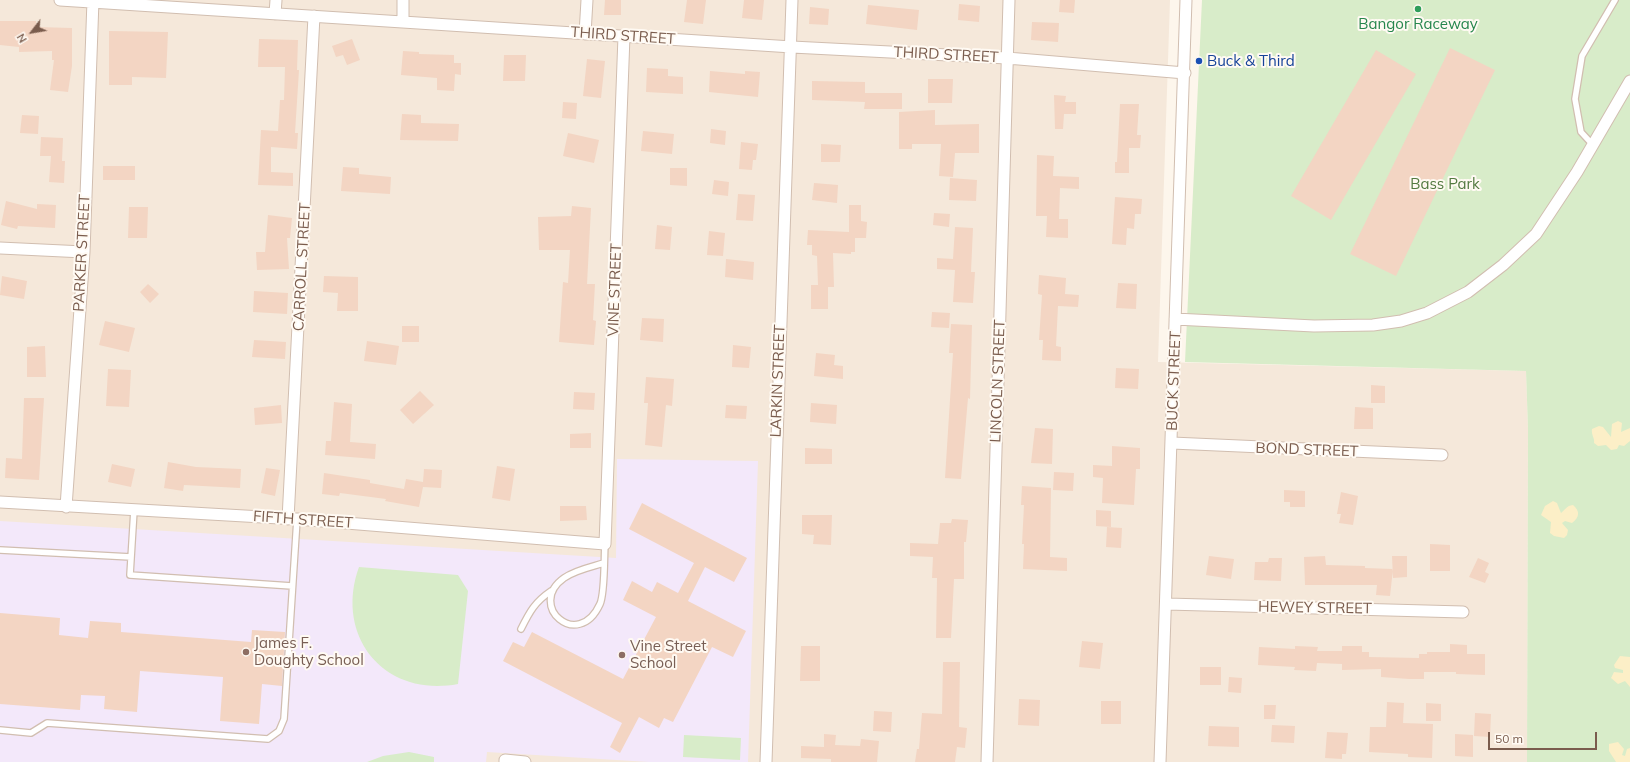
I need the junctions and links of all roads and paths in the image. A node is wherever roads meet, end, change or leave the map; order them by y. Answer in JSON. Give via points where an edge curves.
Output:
{"nodes":[{"id":1,"x":60,"y":0,"type":"edge"},
{"id":2,"x":276,"y":0,"type":"edge"},
{"id":3,"x":403,"y":0,"type":"edge"},
{"id":4,"x":586,"y":0,"type":"edge"},
{"id":5,"x":792,"y":0,"type":"edge"},
{"id":6,"x":1009,"y":0,"type":"edge"},
{"id":7,"x":1186,"y":0,"type":"edge"},
{"id":8,"x":1615,"y":0,"type":"edge"},
{"id":9,"x":93,"y":1,"type":"edge"},
{"id":10,"x":275,"y":14,"type":"junction"},
{"id":11,"x":314,"y":16,"type":"junction"},
{"id":12,"x":403,"y":22,"type":"junction"},
{"id":13,"x":585,"y":34,"type":"junction"},
{"id":14,"x":624,"y":36,"type":"junction"},
{"id":15,"x":792,"y":47,"type":"junction"},
{"id":16,"x":1007,"y":58,"type":"junction"},
{"id":17,"x":1184,"y":73,"type":"junction"},
{"id":18,"x":1630,"y":81,"type":"edge"},
{"id":19,"x":1593,"y":145,"type":"junction"},
{"id":20,"x":0,"y":248,"type":"edge"},
{"id":21,"x":84,"y":252,"type":"junction"},
{"id":22,"x":1176,"y":319,"type":"junction"},
{"id":23,"x":1172,"y":444,"type":"junction"},
{"id":24,"x":1442,"y":455,"type":"dead end"},
{"id":25,"x":0,"y":502,"type":"edge"},
{"id":26,"x":66,"y":506,"type":"junction"},
{"id":27,"x":134,"y":510,"type":"junction"},
{"id":28,"x":292,"y":519,"type":"junction"},
{"id":29,"x":605,"y":544,"type":"junction"},
{"id":30,"x":0,"y":550,"type":"edge"},
{"id":31,"x":131,"y":557,"type":"junction"},
{"id":32,"x":604,"y":563,"type":"junction"},
{"id":33,"x":292,"y":586,"type":"junction"},
{"id":34,"x":553,"y":589,"type":"junction"},
{"id":35,"x":1167,"y":604,"type":"junction"},
{"id":36,"x":1463,"y":612,"type":"dead end"},
{"id":37,"x":522,"y":629,"type":"dead end"},
{"id":38,"x":0,"y":730,"type":"edge"},
{"id":39,"x":505,"y":761,"type":"edge"},
{"id":40,"x":525,"y":762,"type":"edge"},
{"id":41,"x":766,"y":762,"type":"edge"},
{"id":42,"x":988,"y":762,"type":"edge"},
{"id":43,"x":1160,"y":762,"type":"edge"}],
"edges":[{"from":1,"to":9,"type":"street","name":"THIRD STREET"},
{"from":2,"to":10,"type":"street"},
{"from":3,"to":12,"type":"street"},
{"from":4,"to":13,"type":"street"},
{"from":5,"to":15,"type":"street","name":"LARKIN STREET"},
{"from":6,"to":16,"type":"street","name":"LINCOLN STREET"},
{"from":7,"to":17,"type":"street","name":"BUCK STREET"},
{"from":8,"to":19,"type":"lane","via":[[1582,56],[1575,100],[1581,132]]},
{"from":9,"to":10,"type":"street","name":"THIRD STREET"},
{"from":9,"to":21,"type":"street","name":"PARKER STREET"},
{"from":10,"to":11,"type":"street","name":"THIRD STREET"},
{"from":11,"to":12,"type":"street","name":"THIRD STREET"},
{"from":11,"to":28,"type":"street","name":"CARROLL STREET"},
{"from":12,"to":13,"type":"street","name":"THIRD STREET"},
{"from":13,"to":14,"type":"street","name":"THIRD STREET"},
{"from":14,"to":15,"type":"street","name":"THIRD STREET"},
{"from":14,"to":29,"type":"street","name":"VINE STREET"},
{"from":15,"to":16,"type":"street","name":"THIRD STREET"},
{"from":15,"to":41,"type":"street","name":"LARKIN STREET"},
{"from":16,"to":17,"type":"street","name":"THIRD STREET"},
{"from":16,"to":42,"type":"street","name":"LINCOLN STREET"},
{"from":17,"to":22,"type":"street","name":"BUCK STREET"},
{"from":18,"to":19,"type":"street"},
{"from":19,"to":22,"type":"street","via":[[1536,234],[1503,265],[1468,292],[1427,313],[1401,321],[1372,325],[1314,326]]},
{"from":20,"to":21,"type":"street"},
{"from":21,"to":26,"type":"street","name":"PARKER STREET"},
{"from":22,"to":23,"type":"street","name":"BUCK STREET"},
{"from":23,"to":24,"type":"street","name":"BOND STREET"},
{"from":23,"to":35,"type":"street","name":"BUCK STREET"},
{"from":25,"to":26,"type":"street","name":"FIFTH STREET"},
{"from":26,"to":27,"type":"street","name":"FIFTH STREET"},
{"from":27,"to":28,"type":"street","name":"FIFTH STREET"},
{"from":27,"to":31,"type":"lane"},
{"from":28,"to":29,"type":"street","name":"FIFTH STREET"},
{"from":28,"to":33,"type":"lane"},
{"from":29,"to":32,"type":"lane"},
{"from":30,"to":31,"type":"lane"},
{"from":31,"to":33,"type":"lane","via":[[130,575]]},
{"from":32,"to":34,"type":"lane","via":[[564,578]]},
{"from":32,"to":34,"type":"lane","via":[[600,603],[590,620],[580,625],[563,622],[550,606],[550,594]]},
{"from":33,"to":38,"type":"lane","via":[[284,718],[279,731],[268,739],[47,723],[31,733]]},
{"from":34,"to":37,"type":"lane","via":[[538,600],[529,612]]},
{"from":35,"to":36,"type":"street","name":"HEWEY STREET"},
{"from":35,"to":43,"type":"street","name":"BUCK STREET"},
{"from":39,"to":40,"type":"street"}]}
